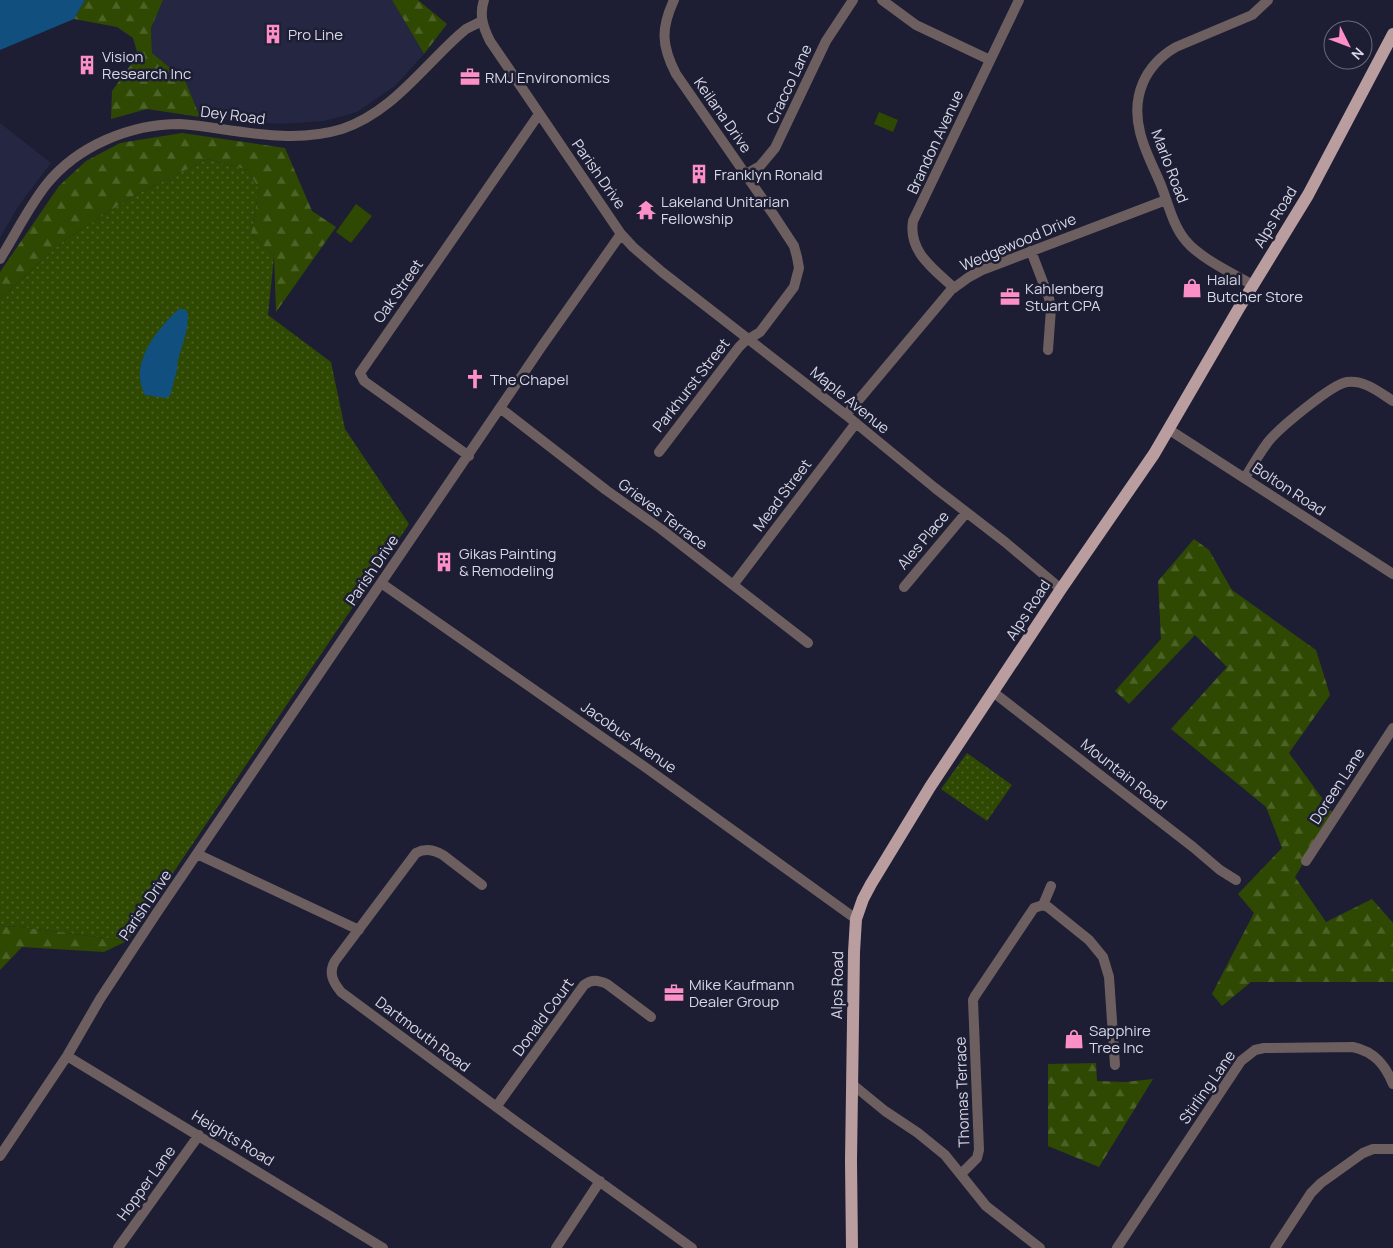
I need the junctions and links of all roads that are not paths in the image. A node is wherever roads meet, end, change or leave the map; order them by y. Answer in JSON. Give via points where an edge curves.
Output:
{"nodes":[{"id":1,"x":484,"y":0,"type":"edge"},
{"id":2,"x":674,"y":0,"type":"edge"},
{"id":3,"x":853,"y":0,"type":"edge"},
{"id":4,"x":882,"y":0,"type":"edge"},
{"id":5,"x":1018,"y":0,"type":"edge"},
{"id":6,"x":1268,"y":0,"type":"edge"},
{"id":7,"x":482,"y":21,"type":"junction"},
{"id":8,"x":1393,"y":34,"type":"edge"},
{"id":9,"x":990,"y":60,"type":"junction"},
{"id":10,"x":539,"y":114,"type":"junction"},
{"id":11,"x":746,"y":174,"type":"junction"},
{"id":12,"x":1166,"y":200,"type":"junction"},
{"id":13,"x":622,"y":234,"type":"junction"},
{"id":14,"x":1031,"y":251,"type":"junction"},
{"id":15,"x":0,"y":259,"type":"edge"},
{"id":16,"x":1253,"y":285,"type":"junction"},
{"id":17,"x":954,"y":288,"type":"junction"},
{"id":18,"x":750,"y":339,"type":"junction"},
{"id":19,"x":1048,"y":350,"type":"dead end"},
{"id":20,"x":1393,"y":401,"type":"edge"},
{"id":21,"x":500,"y":408,"type":"junction"},
{"id":22,"x":846,"y":415,"type":"junction"},
{"id":23,"x":856,"y":423,"type":"junction"},
{"id":24,"x":1168,"y":429,"type":"junction"},
{"id":25,"x":659,"y":452,"type":"dead end"},
{"id":26,"x":468,"y":456,"type":"junction"},
{"id":27,"x":1244,"y":478,"type":"junction"},
{"id":28,"x":966,"y":513,"type":"junction"},
{"id":29,"x":1393,"y":574,"type":"edge"},
{"id":30,"x":382,"y":583,"type":"junction"},
{"id":31,"x":732,"y":585,"type":"junction"},
{"id":32,"x":904,"y":587,"type":"dead end"},
{"id":33,"x":1061,"y":589,"type":"junction"},
{"id":34,"x":808,"y":643,"type":"dead end"},
{"id":35,"x":993,"y":692,"type":"junction"},
{"id":36,"x":1393,"y":728,"type":"edge"},
{"id":37,"x":197,"y":854,"type":"junction"},
{"id":38,"x":1306,"y":861,"type":"dead end"},
{"id":39,"x":1236,"y":880,"type":"dead end"},
{"id":40,"x":482,"y":885,"type":"dead end"},
{"id":41,"x":1051,"y":886,"type":"dead end"},
{"id":42,"x":1043,"y":905,"type":"junction"},
{"id":43,"x":856,"y":919,"type":"junction"},
{"id":44,"x":359,"y":930,"type":"junction"},
{"id":45,"x":650,"y":1017,"type":"dead end"},
{"id":46,"x":66,"y":1056,"type":"junction"},
{"id":47,"x":1115,"y":1065,"type":"dead end"},
{"id":48,"x":852,"y":1084,"type":"junction"},
{"id":49,"x":1393,"y":1084,"type":"edge"},
{"id":50,"x":496,"y":1107,"type":"junction"},
{"id":51,"x":199,"y":1135,"type":"junction"},
{"id":52,"x":1393,"y":1149,"type":"edge"},
{"id":53,"x":0,"y":1156,"type":"edge"},
{"id":54,"x":960,"y":1174,"type":"junction"},
{"id":55,"x":600,"y":1181,"type":"junction"},
{"id":56,"x":118,"y":1248,"type":"edge"},
{"id":57,"x":383,"y":1248,"type":"edge"},
{"id":58,"x":556,"y":1248,"type":"edge"},
{"id":59,"x":692,"y":1248,"type":"edge"},
{"id":60,"x":852,"y":1248,"type":"edge"},
{"id":61,"x":1040,"y":1248,"type":"edge"},
{"id":62,"x":1117,"y":1248,"type":"edge"},
{"id":63,"x":1275,"y":1248,"type":"edge"}],
"edges":[{"from":1,"to":7,"type":"street","name":"Parish Drive"},
{"from":2,"to":11,"type":"street","name":"Keilana Drive","via":[[664,26],[670,62]]},
{"from":3,"to":11,"type":"street","name":"Cracco Lane","via":[[826,40],[775,148],[760,166]]},
{"from":4,"to":9,"type":"street","via":[[916,25]]},
{"from":5,"to":9,"type":"street","name":"Brandon Avenue"},
{"from":6,"to":12,"type":"street","name":"Marlo Road","via":[[1252,14],[1165,54],[1143,81],[1138,108],[1140,133]]},
{"from":7,"to":10,"type":"street","name":"Parish Drive","via":[[490,41]]},
{"from":7,"to":15,"type":"street","name":"Dey Road","via":[[459,34],[390,102],[342,129],[283,136],[179,124],[136,130],[104,141],[70,161],[47,184]]},
{"from":8,"to":16,"type":"main road","name":"Alps Road","via":[[1308,195]]},
{"from":9,"to":17,"type":"street","name":"Brandon Avenue","via":[[913,221],[913,239],[921,256]]},
{"from":10,"to":13,"type":"street","name":"Parish Drive"},
{"from":10,"to":26,"type":"street","name":"Oak Street","via":[[360,373],[364,380]]},
{"from":11,"to":18,"type":"street","name":"Keilana Drive","via":[[794,246],[799,268],[790,292],[760,332]]},
{"from":12,"to":14,"type":"street","name":"Wedgewood Drive"},
{"from":12,"to":16,"type":"street","name":"Marlo Road","via":[[1177,226],[1194,249]]},
{"from":13,"to":18,"type":"street","name":"Maple Avenue","via":[[662,272]]},
{"from":13,"to":21,"type":"street","name":"Parish Drive"},
{"from":14,"to":17,"type":"street","name":"Wedgewood Drive","via":[[969,276]]},
{"from":14,"to":19,"type":"street","via":[[1050,303]]},
{"from":16,"to":24,"type":"main road","name":"Alps Road"},
{"from":17,"to":22,"type":"street","name":"Wedgewood Drive"},
{"from":18,"to":22,"type":"street","name":"Maple Avenue"},
{"from":18,"to":25,"type":"street","name":"Parkhurst Street","via":[[739,347]]},
{"from":20,"to":27,"type":"street","via":[[1358,382],[1335,386],[1277,431]]},
{"from":21,"to":26,"type":"street","name":"Parish Drive"},
{"from":21,"to":31,"type":"street","name":"Grieves Terrace"},
{"from":22,"to":23,"type":"street","name":"Maple Avenue"},
{"from":23,"to":28,"type":"street","name":"Maple Avenue"},
{"from":23,"to":31,"type":"street","name":"Mead Street"},
{"from":24,"to":27,"type":"street","name":"Bolton Road"},
{"from":24,"to":33,"type":"main road","name":"Alps Road"},
{"from":26,"to":30,"type":"street","name":"Parish Drive"},
{"from":27,"to":29,"type":"street","name":"Bolton Road"},
{"from":28,"to":32,"type":"street","name":"Ales Place"},
{"from":28,"to":33,"type":"street","name":"Maple Avenue"},
{"from":30,"to":37,"type":"street","name":"Parish Drive"},
{"from":30,"to":43,"type":"street","name":"Jacobus Avenue","via":[[645,766]]},
{"from":31,"to":34,"type":"street","name":"Grieves Terrace"},
{"from":33,"to":35,"type":"main road","name":"Alps Road"},
{"from":35,"to":39,"type":"street","name":"Mountain Road"},
{"from":35,"to":43,"type":"main road","name":"Alps Road","via":[[880,868]]},
{"from":36,"to":38,"type":"street","name":"Doreen Lane"},
{"from":37,"to":44,"type":"street"},
{"from":37,"to":46,"type":"street","name":"Parish Drive"},
{"from":40,"to":44,"type":"street","name":"Dartmouth Road","via":[[443,855],[422,850],[413,855]]},
{"from":41,"to":42,"type":"street","name":"Thomas Terrace"},
{"from":42,"to":47,"type":"street","via":[[1089,940],[1103,957],[1108,977]]},
{"from":42,"to":54,"type":"street","name":"Thomas Terrace","via":[[1034,908],[975,996],[979,1150],[977,1158]]},
{"from":43,"to":48,"type":"main road","name":"Alps Road"},
{"from":44,"to":50,"type":"street","name":"Dartmouth Road","via":[[332,966],[335,984],[349,998]]},
{"from":45,"to":50,"type":"street","name":"Donald Court","via":[[607,984],[588,982]]},
{"from":46,"to":51,"type":"street","name":"Heights Road"},
{"from":46,"to":53,"type":"street","name":"Parish Drive"},
{"from":48,"to":54,"type":"street","name":"Thomas Terrace","via":[[924,1138]]},
{"from":48,"to":60,"type":"main road","name":"Alps Road"},
{"from":49,"to":62,"type":"street","name":"Stirling Lane","via":[[1378,1059],[1353,1047],[1270,1047],[1247,1054]]},
{"from":50,"to":55,"type":"street","name":"Dartmouth Road"},
{"from":51,"to":56,"type":"street","name":"Hopper Lane"},
{"from":51,"to":57,"type":"street","name":"Heights Road"},
{"from":52,"to":63,"type":"street","via":[[1363,1152],[1321,1183]]},
{"from":54,"to":61,"type":"street","via":[[986,1206]]},
{"from":55,"to":58,"type":"street"},
{"from":55,"to":59,"type":"street","name":"Dartmouth Road"}]}
